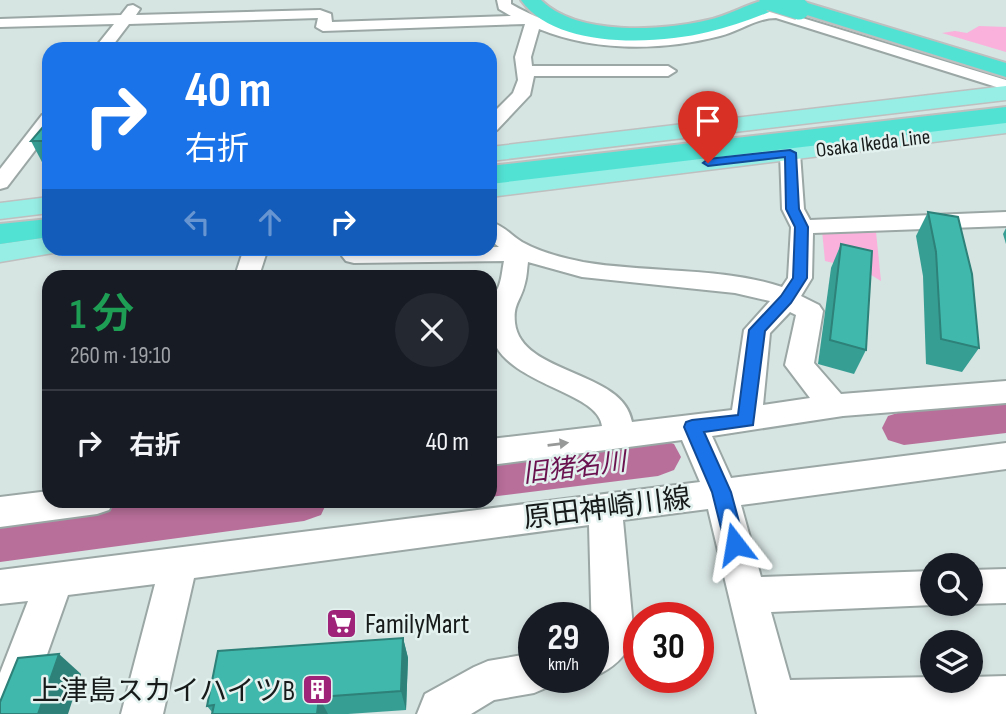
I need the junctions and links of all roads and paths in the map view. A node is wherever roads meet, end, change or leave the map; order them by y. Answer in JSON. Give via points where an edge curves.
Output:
{"nodes":[{"id":1,"x":140,"y":0,"type":"edge"},
{"id":2,"x":503,"y":0,"type":"edge"},
{"id":3,"x":530,"y":0,"type":"edge"},
{"id":4,"x":545,"y":0,"type":"edge"},
{"id":5,"x":760,"y":0,"type":"edge"},
{"id":6,"x":770,"y":0,"type":"edge"},
{"id":7,"x":796,"y":3,"type":"edge"},
{"id":8,"x":890,"y":12,"type":"dead end"},
{"id":9,"x":125,"y":19,"type":"junction"},
{"id":10,"x":528,"y":22,"type":"junction"},
{"id":11,"x":0,"y":23,"type":"edge"},
{"id":12,"x":107,"y":42,"type":"edge"},
{"id":13,"x":656,"y":57,"type":"dead end"},
{"id":14,"x":1006,"y":60,"type":"edge"},
{"id":15,"x":1006,"y":69,"type":"edge"},
{"id":16,"x":524,"y":71,"type":"junction"},
{"id":17,"x":668,"y":71,"type":"junction"},
{"id":18,"x":688,"y":78,"type":"dead end"},
{"id":19,"x":1006,"y":86,"type":"edge"},
{"id":20,"x":1006,"y":93,"type":"edge"},
{"id":21,"x":1006,"y":104,"type":"edge"},
{"id":22,"x":1006,"y":115,"type":"edge"},
{"id":23,"x":497,"y":119,"type":"edge"},
{"id":24,"x":1006,"y":126,"type":"edge"},
{"id":25,"x":42,"y":128,"type":"edge"},
{"id":26,"x":497,"y":153,"type":"edge"},
{"id":27,"x":790,"y":153,"type":"junction"},
{"id":28,"x":552,"y":162,"type":"junction"},
{"id":29,"x":497,"y":163,"type":"edge"},
{"id":30,"x":497,"y":174,"type":"edge"},
{"id":31,"x":0,"y":183,"type":"edge"},
{"id":32,"x":497,"y":188,"type":"edge"},
{"id":33,"x":42,"y":206,"type":"edge"},
{"id":34,"x":0,"y":211,"type":"edge"},
{"id":35,"x":42,"y":217,"type":"edge"},
{"id":36,"x":1006,"y":219,"type":"edge"},
{"id":37,"x":0,"y":222,"type":"edge"},
{"id":38,"x":802,"y":227,"type":"junction"},
{"id":39,"x":42,"y":229,"type":"edge"},
{"id":40,"x":0,"y":234,"type":"edge"},
{"id":41,"x":497,"y":234,"type":"edge"},
{"id":42,"x":42,"y":247,"type":"edge"},
{"id":43,"x":519,"y":249,"type":"junction"},
{"id":44,"x":0,"y":253,"type":"edge"},
{"id":45,"x":497,"y":254,"type":"edge"},
{"id":46,"x":786,"y":300,"type":"junction"},
{"id":47,"x":1006,"y":392,"type":"edge"},
{"id":48,"x":834,"y":406,"type":"junction"},
{"id":49,"x":746,"y":420,"type":"junction"},
{"id":50,"x":692,"y":427,"type":"junction"},
{"id":51,"x":619,"y":436,"type":"junction"},
{"id":52,"x":497,"y":451,"type":"edge"},
{"id":53,"x":1006,"y":456,"type":"edge"},
{"id":54,"x":722,"y":492,"type":"junction"},
{"id":55,"x":42,"y":507,"type":"edge"},
{"id":56,"x":605,"y":507,"type":"junction"},
{"id":57,"x":0,"y":512,"type":"edge"},
{"id":58,"x":179,"y":563,"type":"junction"},
{"id":59,"x":55,"y":580,"type":"junction"},
{"id":60,"x":1006,"y":586,"type":"edge"},
{"id":61,"x":0,"y":587,"type":"edge"},
{"id":62,"x":983,"y":587,"type":"edge"},
{"id":63,"x":920,"y":589,"type":"edge"},
{"id":64,"x":748,"y":595,"type":"junction"},
{"id":65,"x":609,"y":643,"type":"edge"},
{"id":66,"x":518,"y":676,"type":"edge"},
{"id":67,"x":1006,"y":697,"type":"edge"},
{"id":68,"x":776,"y":708,"type":"edge"},
{"id":69,"x":5,"y":714,"type":"edge"},
{"id":70,"x":142,"y":714,"type":"edge"},
{"id":71,"x":438,"y":714,"type":"edge"}],
"edges":[{"from":1,"to":9,"type":"street"},
{"from":2,"to":10,"type":"street","via":[[504,6]]},
{"from":3,"to":7,"type":"highway","via":[[542,13],[563,22],[645,34],[707,26]]},
{"from":4,"to":5,"type":"highway","via":[[572,18],[640,28],[697,21]]},
{"from":6,"to":7,"type":"highway","bridge":true},
{"from":7,"to":14,"type":"highway"},
{"from":7,"to":15,"type":"highway"},
{"from":8,"to":14,"type":"highway","via":[[920,30]]},
{"from":9,"to":10,"type":"street","via":[[320,14],[326,17],[321,32]]},
{"from":9,"to":11,"type":"street"},
{"from":9,"to":12,"type":"street"},
{"from":10,"to":16,"type":"street"},
{"from":10,"to":19,"type":"street","via":[[588,39],[671,41],[727,30],[772,13]]},
{"from":13,"to":17,"type":"street"},
{"from":16,"to":17,"type":"street"},
{"from":16,"to":23,"type":"street","via":[[521,95]]},
{"from":17,"to":18,"type":"street"},
{"from":20,"to":26,"type":"main road","name":"Osaka Ikeda Line"},
{"from":21,"to":28,"type":"highway"},
{"from":22,"to":28,"type":"highway"},
{"from":24,"to":27,"type":"main road","name":"Osaka Ikeda Line"},
{"from":25,"to":31,"type":"street"},
{"from":27,"to":32,"type":"main road","name":"Osaka Ikeda Line"},
{"from":27,"to":38,"type":"street","via":[[793,209]]},
{"from":28,"to":29,"type":"highway"},
{"from":28,"to":30,"type":"highway"},
{"from":33,"to":34,"type":"main road"},
{"from":35,"to":37,"type":"highway"},
{"from":36,"to":38,"type":"street"},
{"from":38,"to":46,"type":"street","via":[[800,278]]},
{"from":39,"to":40,"type":"highway"},
{"from":41,"to":43,"type":"street"},
{"from":42,"to":44,"type":"main road"},
{"from":43,"to":45,"type":"street"},
{"from":43,"to":46,"type":"street","via":[[580,268],[768,291]]},
{"from":43,"to":51,"type":"street","via":[[512,291],[500,304],[502,327],[511,348],[542,371],[602,400],[616,415]]},
{"from":46,"to":48,"type":"street","via":[[810,311],[799,365]]},
{"from":46,"to":49,"type":"street","via":[[757,330]]},
{"from":47,"to":48,"type":"street"},
{"from":48,"to":49,"type":"street"},
{"from":49,"to":50,"type":"street"},
{"from":50,"to":51,"type":"street"},
{"from":50,"to":54,"type":"street"},
{"from":52,"to":51,"type":"street","one_way":true},
{"from":53,"to":54,"type":"street","name":"原田神崎川線"},
{"from":54,"to":56,"type":"street","name":"原田神崎川線"},
{"from":54,"to":64,"type":"street"},
{"from":55,"to":57,"type":"street"},
{"from":56,"to":58,"type":"street","name":"原田神崎川線"},
{"from":56,"to":65,"type":"street","via":[[614,638]]},
{"from":58,"to":59,"type":"street","name":"原田神崎川線"},
{"from":58,"to":70,"type":"street"},
{"from":59,"to":61,"type":"street","name":"原田神崎川線"},
{"from":59,"to":69,"type":"street"},
{"from":60,"to":62,"type":"street"},
{"from":63,"to":64,"type":"street"},
{"from":64,"to":68,"type":"street"},
{"from":66,"to":71,"type":"street","via":[[488,681]]},
{"from":67,"to":68,"type":"street"}]}
